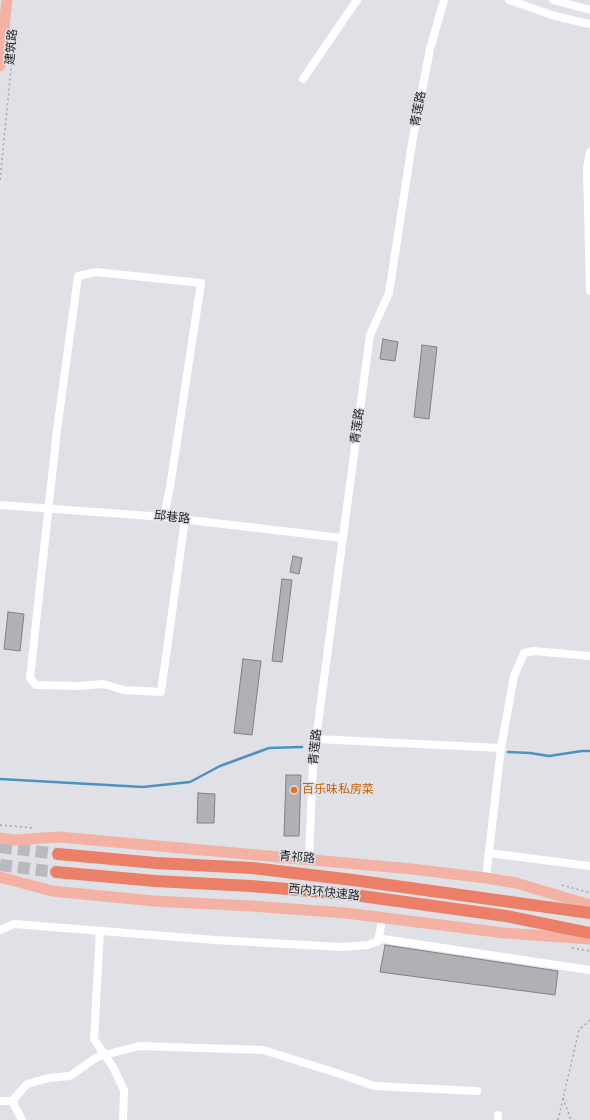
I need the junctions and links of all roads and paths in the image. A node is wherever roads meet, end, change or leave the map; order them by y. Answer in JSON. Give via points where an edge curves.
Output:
{"nodes":[{"id":1,"x":6,"y":0,"type":"edge"},
{"id":2,"x":357,"y":0,"type":"edge"},
{"id":3,"x":444,"y":0,"type":"edge"},
{"id":4,"x":509,"y":0,"type":"edge"},
{"id":5,"x":553,"y":0,"type":"edge"},
{"id":6,"x":590,"y":10,"type":"edge"},
{"id":7,"x":590,"y":24,"type":"edge"},
{"id":8,"x":13,"y":48,"type":"dead end"},
{"id":9,"x":0,"y":66,"type":"edge"},
{"id":10,"x":304,"y":79,"type":"dead end"},
{"id":11,"x":590,"y":152,"type":"edge"},
{"id":12,"x":0,"y":180,"type":"edge"},
{"id":13,"x":590,"y":291,"type":"edge"},
{"id":14,"x":0,"y":505,"type":"edge"},
{"id":15,"x":48,"y":509,"type":"junction"},
{"id":16,"x":164,"y":517,"type":"junction"},
{"id":17,"x":185,"y":519,"type":"junction"},
{"id":18,"x":342,"y":538,"type":"junction"},
{"id":19,"x":590,"y":656,"type":"edge"},
{"id":20,"x":316,"y":739,"type":"junction"},
{"id":21,"x":501,"y":748,"type":"junction"},
{"id":22,"x":0,"y":838,"type":"edge"},
{"id":23,"x":489,"y":853,"type":"junction"},
{"id":24,"x":58,"y":854,"type":"tunnel mouth"},
{"id":25,"x":309,"y":859,"type":"junction"},
{"id":26,"x":590,"y":866,"type":"edge"},
{"id":27,"x":56,"y":872,"type":"tunnel mouth"},
{"id":28,"x":0,"y":877,"type":"edge"},
{"id":29,"x":486,"y":878,"type":"junction"},
{"id":30,"x":590,"y":905,"type":"edge"},
{"id":31,"x":590,"y":913,"type":"edge"},
{"id":32,"x":381,"y":926,"type":"dead end"},
{"id":33,"x":0,"y":930,"type":"edge"},
{"id":34,"x":100,"y":931,"type":"junction"},
{"id":35,"x":590,"y":934,"type":"edge"},
{"id":36,"x":590,"y":939,"type":"edge"},
{"id":37,"x":378,"y":941,"type":"junction"},
{"id":38,"x":590,"y":970,"type":"edge"},
{"id":39,"x":590,"y":1020,"type":"edge"},
{"id":40,"x":105,"y":1055,"type":"junction"},
{"id":41,"x":477,"y":1091,"type":"dead end"},
{"id":42,"x":563,"y":1098,"type":"junction"},
{"id":43,"x":0,"y":1101,"type":"edge"},
{"id":44,"x":12,"y":1101,"type":"junction"},
{"id":45,"x":22,"y":1120,"type":"edge"},
{"id":46,"x":123,"y":1120,"type":"edge"},
{"id":47,"x":558,"y":1120,"type":"edge"},
{"id":48,"x":571,"y":1120,"type":"edge"}],
"edges":[{"from":1,"to":9,"type":"main road","name":"建筑路"},
{"from":2,"to":10,"type":"street"},
{"from":3,"to":18,"type":"street","name":"青莲路","via":[[430,50],[413,137],[389,294],[370,335]]},
{"from":4,"to":7,"type":"street","via":[[555,16]]},
{"from":5,"to":6,"type":"street"},
{"from":8,"to":12,"type":"path","name":"建筑路"},
{"from":11,"to":13,"type":"street","via":[[587,169]]},
{"from":14,"to":15,"type":"street","name":"邱巷路"},
{"from":15,"to":16,"type":"street","name":"邱巷路"},
{"from":15,"to":16,"type":"street","via":[[78,276],[96,272],[201,283]]},
{"from":15,"to":17,"type":"street","via":[[30,678],[36,685],[103,684],[124,690],[161,692]]},
{"from":16,"to":17,"type":"street","name":"邱巷路"},
{"from":17,"to":18,"type":"street","name":"邱巷路"},
{"from":18,"to":20,"type":"street","name":"青莲路"},
{"from":19,"to":21,"type":"street","via":[[533,651],[524,653],[514,676]]},
{"from":20,"to":21,"type":"street"},
{"from":20,"to":25,"type":"street","name":"青莲路"},
{"from":21,"to":23,"type":"street"},
{"from":22,"to":25,"type":"main road","name":"青祁路","via":[[14,840],[59,837]]},
{"from":23,"to":26,"type":"street"},
{"from":23,"to":29,"type":"street"},
{"from":24,"to":31,"type":"highway","name":"西内环快速路","via":[[156,864],[252,868]]},
{"from":25,"to":29,"type":"main road","name":"青祁路"},
{"from":27,"to":35,"type":"highway","name":"西内环快速路","via":[[348,894],[506,916]]},
{"from":28,"to":36,"type":"main road","via":[[60,892],[154,901],[346,913],[504,933]]},
{"from":29,"to":30,"type":"main road","name":"青祁路","via":[[516,883]]},
{"from":32,"to":37,"type":"street"},
{"from":33,"to":34,"type":"street","via":[[14,924]]},
{"from":34,"to":37,"type":"street","via":[[342,947],[368,945]]},
{"from":34,"to":40,"type":"street","via":[[94,1039]]},
{"from":37,"to":38,"type":"street","via":[[383,939]]},
{"from":39,"to":42,"type":"path","via":[[579,1030]]},
{"from":40,"to":41,"type":"street","via":[[139,1046],[263,1050],[374,1086]]},
{"from":40,"to":44,"type":"street","via":[[97,1057],[70,1076],[27,1084]]},
{"from":40,"to":46,"type":"street","via":[[124,1090]]},
{"from":42,"to":47,"type":"path"},
{"from":42,"to":48,"type":"path"},
{"from":43,"to":44,"type":"street"},
{"from":44,"to":45,"type":"street"}]}
